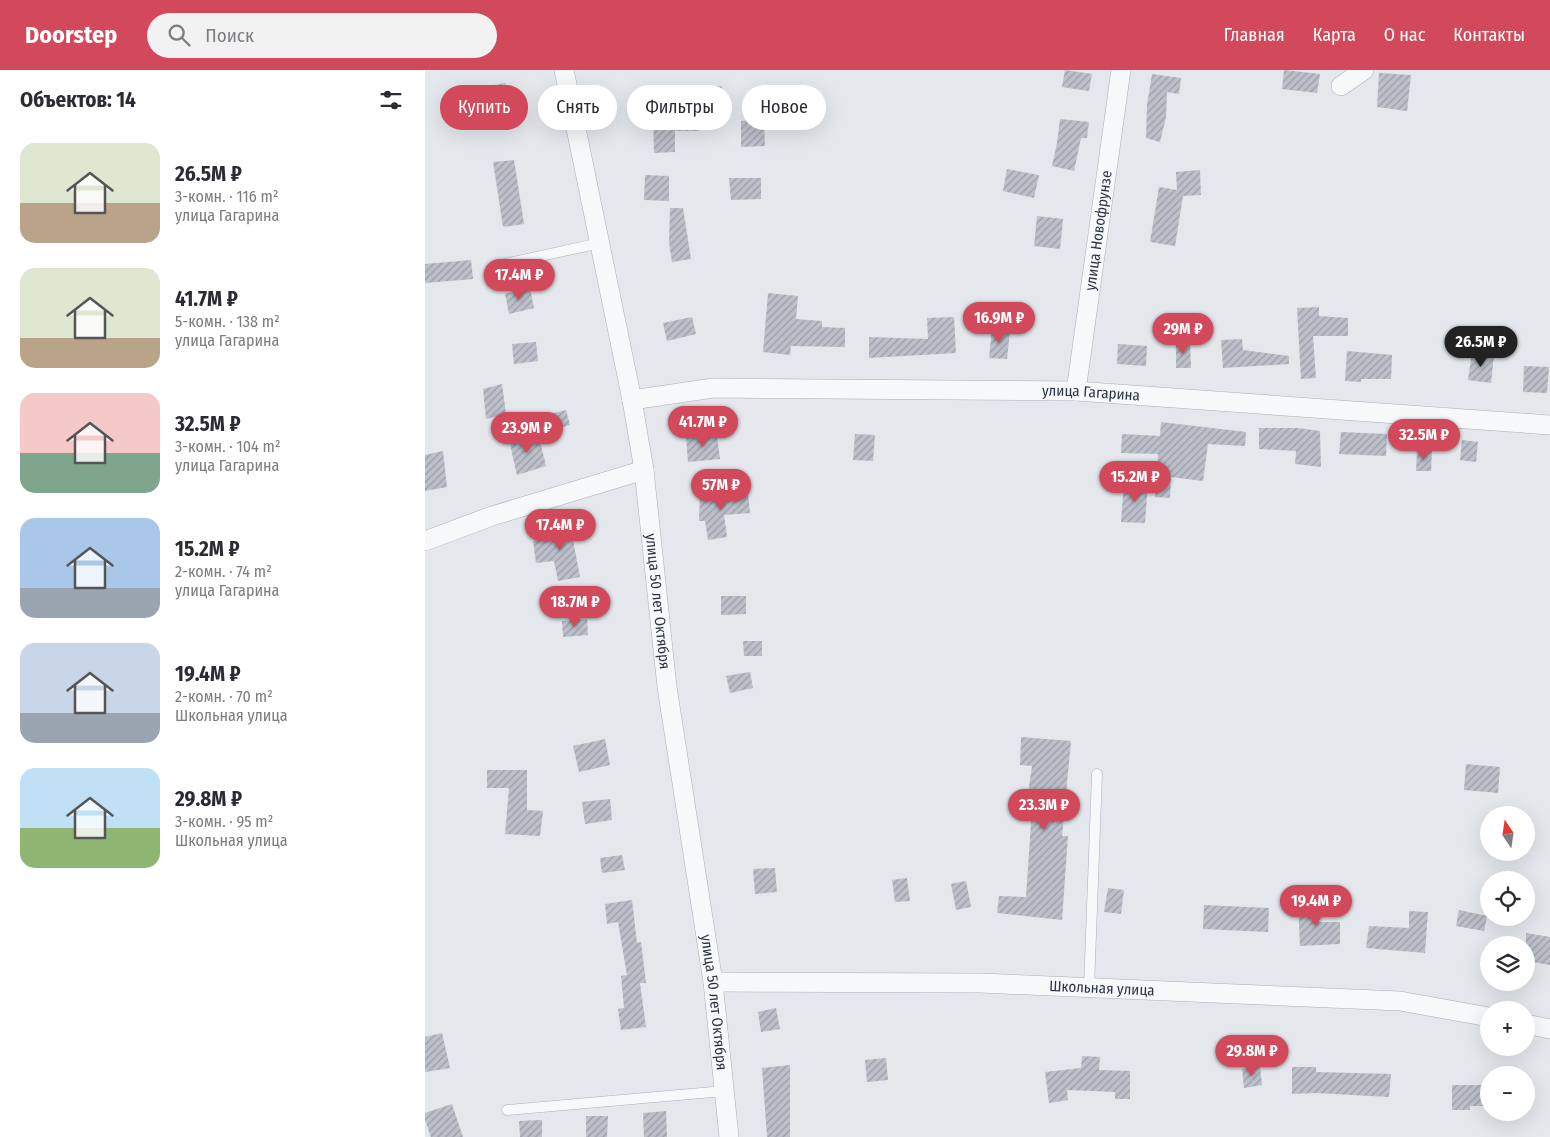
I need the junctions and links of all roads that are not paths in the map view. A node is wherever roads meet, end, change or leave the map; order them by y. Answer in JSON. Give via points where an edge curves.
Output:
{"nodes":[{"id":1,"x":564,"y":70,"type":"edge"},
{"id":2,"x":1121,"y":70,"type":"edge"},
{"id":3,"x":1364,"y":70,"type":"edge"},
{"id":4,"x":1341,"y":86,"type":"dead end"},
{"id":5,"x":600,"y":243,"type":"junction"},
{"id":6,"x":500,"y":265,"type":"dead end"},
{"id":7,"x":1076,"y":391,"type":"junction"},
{"id":8,"x":632,"y":400,"type":"junction"},
{"id":9,"x":1550,"y":425,"type":"edge"},
{"id":10,"x":644,"y":470,"type":"junction"},
{"id":11,"x":425,"y":540,"type":"edge"},
{"id":12,"x":1097,"y":774,"type":"dead end"},
{"id":13,"x":713,"y":982,"type":"junction"},
{"id":14,"x":1089,"y":988,"type":"junction"},
{"id":15,"x":1480,"y":1016,"type":"edge"},
{"id":16,"x":1535,"y":1026,"type":"edge"},
{"id":17,"x":1550,"y":1029,"type":"edge"},
{"id":18,"x":724,"y":1091,"type":"junction"},
{"id":19,"x":507,"y":1110,"type":"dead end"},
{"id":20,"x":729,"y":1137,"type":"edge"}],
"edges":[{"from":1,"to":5,"type":"street","name":"улица 50 лет Октября"},
{"from":2,"to":7,"type":"street","name":"улица Новофрунзе"},
{"from":3,"to":4,"type":"street"},
{"from":5,"to":6,"type":"lane"},
{"from":5,"to":8,"type":"street","name":"улица 50 лет Октября"},
{"from":7,"to":8,"type":"street","name":"улица Гагарина","via":[[713,388]]},
{"from":7,"to":9,"type":"street","name":"улица Гагарина"},
{"from":8,"to":10,"type":"street","name":"улица 50 лет Октября"},
{"from":10,"to":11,"type":"street"},
{"from":10,"to":13,"type":"street","name":"улица 50 лет Октября","via":[[667,687]]},
{"from":12,"to":14,"type":"lane"},
{"from":13,"to":14,"type":"street","name":"Школьная улица","via":[[980,983]]},
{"from":13,"to":18,"type":"street","name":"улица 50 лет Октября"},
{"from":14,"to":15,"type":"street","name":"Школьная улица","via":[[1400,1001]]},
{"from":16,"to":17,"type":"street"},
{"from":18,"to":19,"type":"lane"},
{"from":18,"to":20,"type":"street","name":"улица 50 лет Октября"}]}
